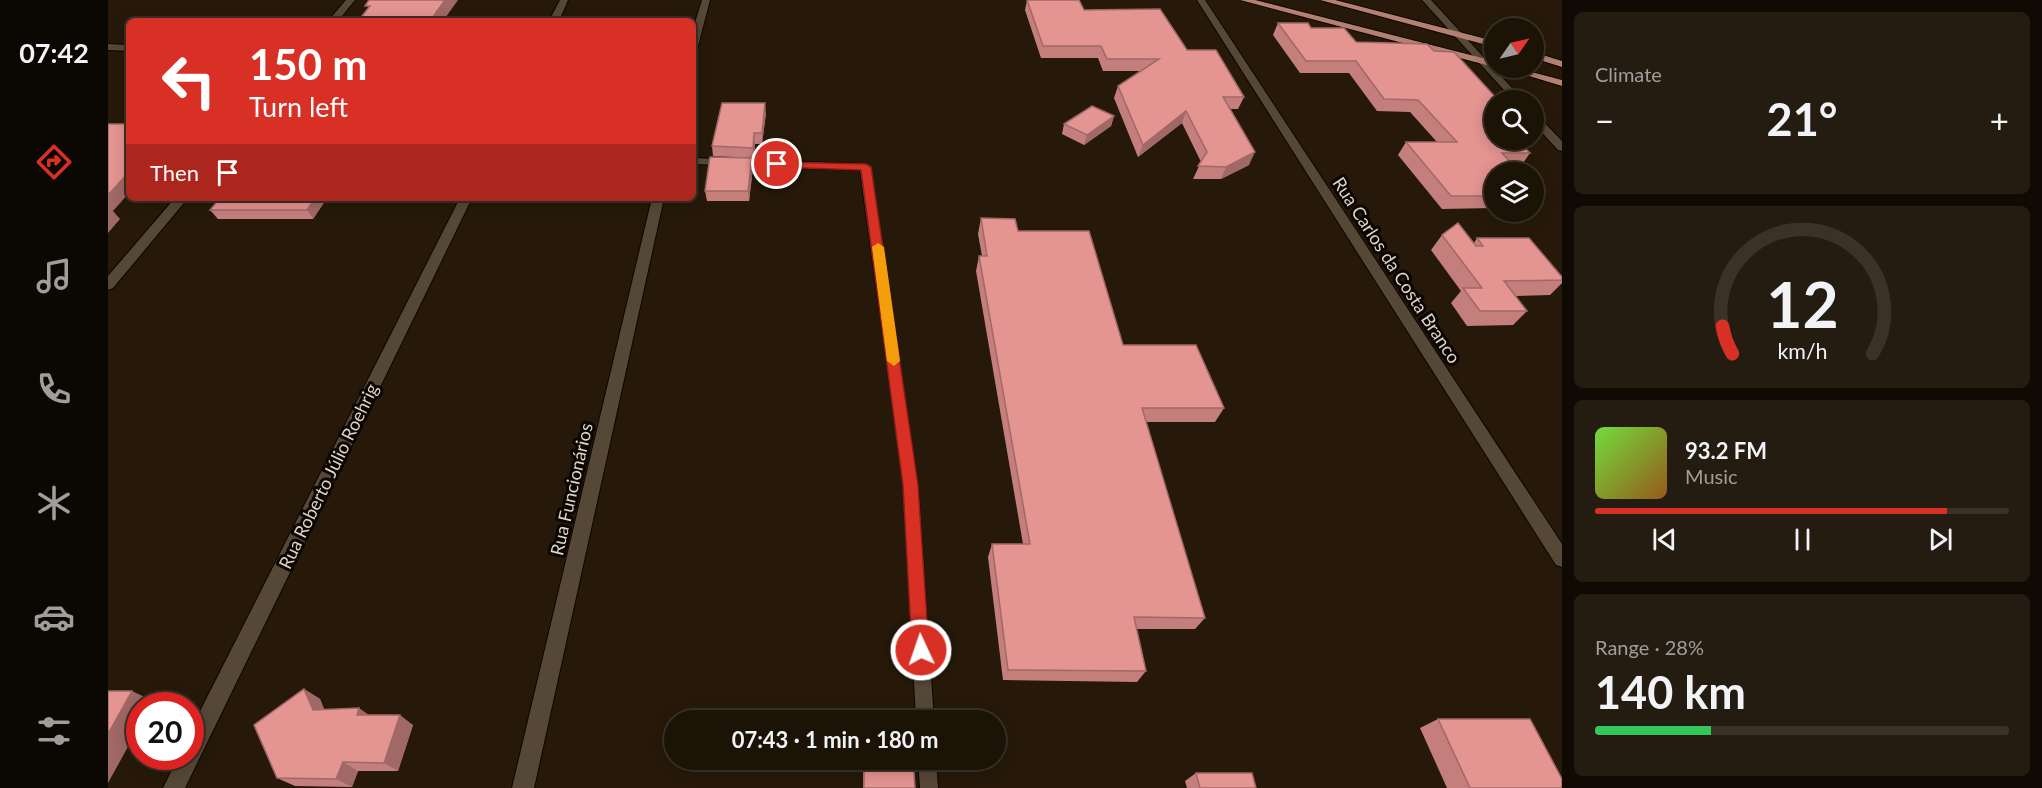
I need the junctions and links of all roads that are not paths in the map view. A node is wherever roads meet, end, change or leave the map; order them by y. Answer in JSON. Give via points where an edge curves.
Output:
{"nodes":[{"id":1,"x":351,"y":0,"type":"edge"},
{"id":2,"x":564,"y":0,"type":"edge"},
{"id":3,"x":706,"y":0,"type":"edge"},
{"id":4,"x":1201,"y":0,"type":"edge"},
{"id":5,"x":1244,"y":0,"type":"edge"},
{"id":6,"x":1324,"y":0,"type":"edge"},
{"id":7,"x":1426,"y":0,"type":"edge"},
{"id":8,"x":336,"y":18,"type":"edge"},
{"id":9,"x":555,"y":18,"type":"edge"},
{"id":10,"x":1458,"y":34,"type":"junction"},
{"id":11,"x":696,"y":35,"type":"edge"},
{"id":12,"x":1484,"y":41,"type":"edge"},
{"id":13,"x":108,"y":47,"type":"edge"},
{"id":14,"x":126,"y":48,"type":"edge"},
{"id":15,"x":1544,"y":58,"type":"edge"},
{"id":16,"x":1480,"y":60,"type":"junction"},
{"id":17,"x":1484,"y":61,"type":"edge"},
{"id":18,"x":1562,"y":64,"type":"edge"},
{"id":19,"x":1544,"y":78,"type":"edge"},
{"id":20,"x":1562,"y":83,"type":"edge"},
{"id":21,"x":1508,"y":90,"type":"edge"},
{"id":22,"x":1544,"y":129,"type":"edge"},
{"id":23,"x":1562,"y":148,"type":"edge"},
{"id":24,"x":696,"y":161,"type":"edge"},
{"id":25,"x":179,"y":201,"type":"edge"},
{"id":26,"x":465,"y":201,"type":"edge"},
{"id":27,"x":657,"y":201,"type":"edge"},
{"id":28,"x":108,"y":285,"type":"edge"},
{"id":29,"x":1562,"y":560,"type":"edge"},
{"id":30,"x":924,"y":710,"type":"edge"},
{"id":31,"x":204,"y":727,"type":"edge"},
{"id":32,"x":183,"y":770,"type":"edge"},
{"id":33,"x":928,"y":770,"type":"edge"},
{"id":34,"x":174,"y":788,"type":"edge"},
{"id":35,"x":523,"y":788,"type":"edge"},
{"id":36,"x":929,"y":788,"type":"edge"}],
"edges":[{"from":1,"to":8,"type":"street"},
{"from":2,"to":9,"type":"street"},
{"from":3,"to":11,"type":"street"},
{"from":4,"to":29,"type":"street","name":"Rua Carlos da Costa Branco"},
{"from":5,"to":16,"type":"main road"},
{"from":6,"to":10,"type":"main road"},
{"from":7,"to":10,"type":"street"},
{"from":10,"to":12,"type":"main road"},
{"from":10,"to":16,"type":"street"},
{"from":13,"to":14,"type":"street"},
{"from":15,"to":18,"type":"main road"},
{"from":16,"to":17,"type":"main road"},
{"from":16,"to":21,"type":"street"},
{"from":19,"to":20,"type":"main road"},
{"from":22,"to":23,"type":"street"},
{"from":24,"to":30,"type":"lane","via":[[866,167],[911,485]]},
{"from":25,"to":28,"type":"street"},
{"from":26,"to":31,"type":"street","name":"Rua Roberto Júlio Roehrig"},
{"from":27,"to":35,"type":"street","name":"Rua Funcionários"},
{"from":32,"to":34,"type":"street","name":"Rua Roberto Júlio Roehrig"},
{"from":33,"to":36,"type":"lane"}]}
